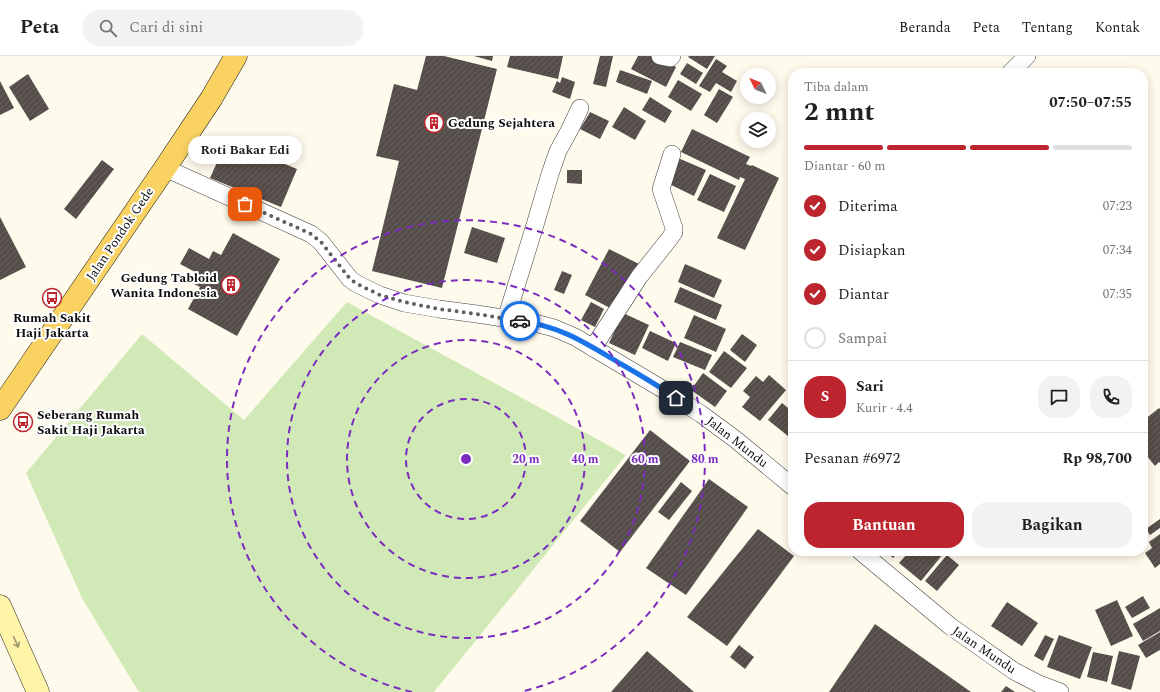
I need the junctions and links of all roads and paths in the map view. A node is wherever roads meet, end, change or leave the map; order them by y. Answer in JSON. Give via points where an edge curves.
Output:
{"nodes":[{"id":1,"x":236,"y":56,"type":"edge"},
{"id":2,"x":660,"y":56,"type":"edge"},
{"id":3,"x":672,"y":56,"type":"edge"},
{"id":4,"x":1027,"y":56,"type":"edge"},
{"id":5,"x":1015,"y":68,"type":"edge"},
{"id":6,"x":580,"y":108,"type":"dead end"},
{"id":7,"x":672,"y":154,"type":"dead end"},
{"id":8,"x":165,"y":168,"type":"junction"},
{"id":9,"x":506,"y":319,"type":"junction"},
{"id":10,"x":593,"y":348,"type":"junction"},
{"id":11,"x":0,"y":409,"type":"edge"},
{"id":12,"x":788,"y":483,"type":"edge"},
{"id":13,"x":866,"y":556,"type":"edge"},
{"id":14,"x":0,"y":606,"type":"edge"},
{"id":15,"x":38,"y":692,"type":"edge"},
{"id":16,"x":1060,"y":692,"type":"edge"}],
"edges":[{"from":1,"to":8,"type":"main road","name":"Jalan Pondok Gede"},
{"from":2,"to":3,"type":"street"},
{"from":4,"to":5,"type":"street"},
{"from":6,"to":9,"type":"street","via":[[558,151]]},
{"from":7,"to":10,"type":"street","via":[[661,189],[674,232],[639,277]]},
{"from":8,"to":9,"type":"street","name":"Jalan Mundu","via":[[311,234],[321,242],[350,279],[380,295],[432,308]]},
{"from":8,"to":11,"type":"main road","name":"Jalan Pondok Gede"},
{"from":9,"to":10,"type":"street","name":"Jalan Mundu","via":[[554,328]]},
{"from":10,"to":12,"type":"street","name":"Jalan Mundu","via":[[701,414]]},
{"from":13,"to":16,"type":"street","name":"Jalan Mundu","via":[[950,626],[1014,671]]},
{"from":14,"to":15,"type":"street","one_way":true}]}
